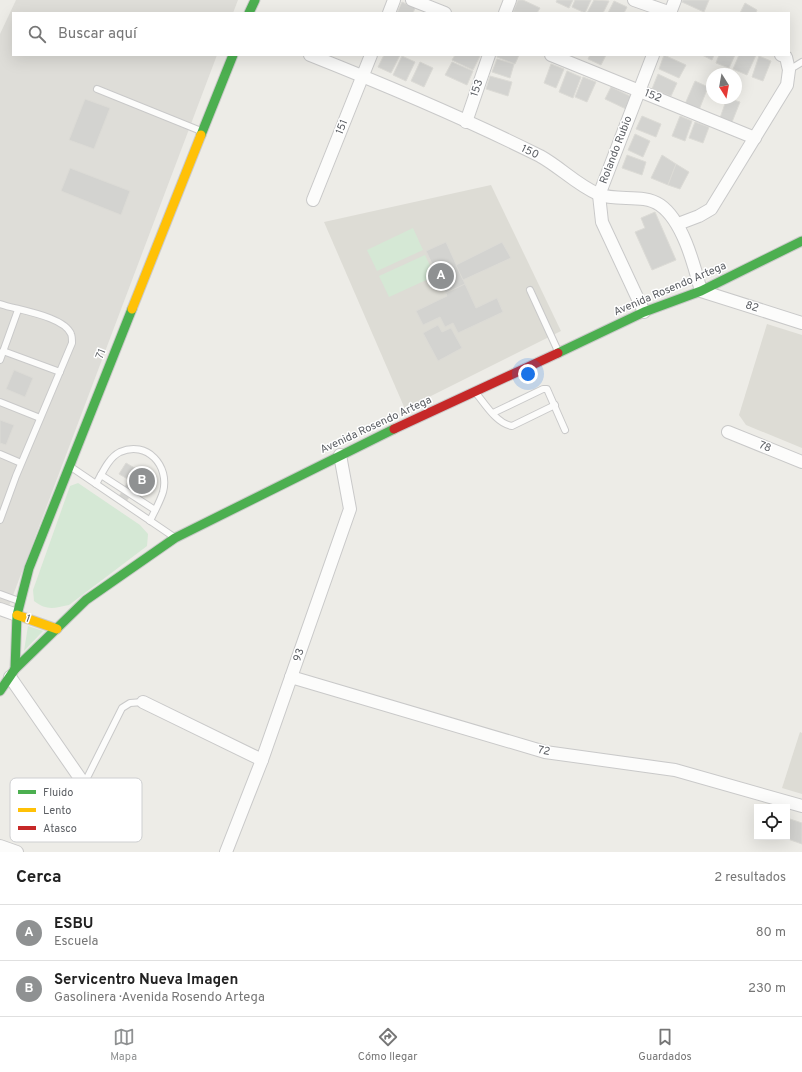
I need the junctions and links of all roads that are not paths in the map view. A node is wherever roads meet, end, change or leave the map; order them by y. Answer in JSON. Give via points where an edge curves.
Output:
{"nodes":[{"id":1,"x":254,"y":0,"type":"edge"},
{"id":2,"x":394,"y":0,"type":"edge"},
{"id":3,"x":412,"y":0,"type":"edge"},
{"id":4,"x":510,"y":0,"type":"edge"},
{"id":5,"x":634,"y":0,"type":"edge"},
{"id":6,"x":676,"y":0,"type":"edge"},
{"id":7,"x":249,"y":12,"type":"edge"},
{"id":8,"x":389,"y":12,"type":"edge"},
{"id":9,"x":442,"y":12,"type":"edge"},
{"id":10,"x":504,"y":12,"type":"edge"},
{"id":11,"x":667,"y":12,"type":"edge"},
{"id":12,"x":670,"y":12,"type":"edge"},
{"id":13,"x":233,"y":56,"type":"edge"},
{"id":14,"x":312,"y":56,"type":"edge"},
{"id":15,"x":371,"y":56,"type":"edge"},
{"id":16,"x":489,"y":56,"type":"edge"},
{"id":17,"x":554,"y":56,"type":"edge"},
{"id":18,"x":653,"y":56,"type":"edge"},
{"id":19,"x":784,"y":56,"type":"edge"},
{"id":20,"x":802,"y":62,"type":"edge"},
{"id":21,"x":789,"y":70,"type":"junction"},
{"id":22,"x":362,"y":76,"type":"junction"},
{"id":23,"x":97,"y":89,"type":"dead end"},
{"id":24,"x":639,"y":90,"type":"junction"},
{"id":25,"x":466,"y":122,"type":"junction"},
{"id":26,"x":202,"y":131,"type":"junction"},
{"id":27,"x":755,"y":138,"type":"junction"},
{"id":28,"x":599,"y":195,"type":"junction"},
{"id":29,"x":313,"y":200,"type":"dead end"},
{"id":30,"x":678,"y":224,"type":"junction"},
{"id":31,"x":802,"y":241,"type":"edge"},
{"id":32,"x":530,"y":290,"type":"dead end"},
{"id":33,"x":701,"y":291,"type":"junction"},
{"id":34,"x":0,"y":304,"type":"edge"},
{"id":35,"x":18,"y":310,"type":"junction"},
{"id":36,"x":644,"y":312,"type":"junction"},
{"id":37,"x":802,"y":323,"type":"edge"},
{"id":38,"x":4,"y":351,"type":"junction"},
{"id":39,"x":558,"y":352,"type":"junction"},
{"id":40,"x":0,"y":360,"type":"edge"},
{"id":41,"x":60,"y":372,"type":"junction"},
{"id":42,"x":475,"y":392,"type":"junction"},
{"id":43,"x":0,"y":402,"type":"edge"},
{"id":44,"x":555,"y":405,"type":"junction"},
{"id":45,"x":493,"y":413,"type":"junction"},
{"id":46,"x":40,"y":418,"type":"junction"},
{"id":47,"x":565,"y":430,"type":"dead end"},
{"id":48,"x":728,"y":432,"type":"dead end"},
{"id":49,"x":0,"y":454,"type":"edge"},
{"id":50,"x":340,"y":455,"type":"junction"},
{"id":51,"x":802,"y":462,"type":"edge"},
{"id":52,"x":21,"y":463,"type":"junction"},
{"id":53,"x":70,"y":466,"type":"junction"},
{"id":54,"x":101,"y":475,"type":"junction"},
{"id":55,"x":96,"y":484,"type":"junction"},
{"id":56,"x":0,"y":497,"type":"edge"},
{"id":57,"x":7,"y":500,"type":"junction"},
{"id":58,"x":155,"y":510,"type":"junction"},
{"id":59,"x":0,"y":520,"type":"edge"},
{"id":60,"x":150,"y":521,"type":"junction"},
{"id":61,"x":175,"y":538,"type":"junction"},
{"id":62,"x":0,"y":594,"type":"edge"},
{"id":63,"x":21,"y":601,"type":"junction"},
{"id":64,"x":0,"y":609,"type":"edge"},
{"id":65,"x":18,"y":615,"type":"junction"},
{"id":66,"x":56,"y":629,"type":"junction"},
{"id":67,"x":13,"y":673,"type":"junction"},
{"id":68,"x":291,"y":677,"type":"junction"},
{"id":69,"x":0,"y":691,"type":"edge"},
{"id":70,"x":143,"y":702,"type":"joint"},
{"id":71,"x":262,"y":760,"type":"junction"},
{"id":72,"x":80,"y":778,"type":"edge"},
{"id":73,"x":87,"y":778,"type":"edge"},
{"id":74,"x":802,"y":806,"type":"edge"},
{"id":75,"x":0,"y":846,"type":"edge"},
{"id":76,"x":17,"y":852,"type":"edge"},
{"id":77,"x":226,"y":852,"type":"edge"}],
"edges":[{"from":1,"to":7,"type":"main road"},
{"from":2,"to":8,"type":"street"},
{"from":3,"to":9,"type":"street"},
{"from":4,"to":10,"type":"street"},
{"from":5,"to":11,"type":"street"},
{"from":6,"to":12,"type":"street"},
{"from":13,"to":26,"type":"main road","name":"71"},
{"from":14,"to":22,"type":"street","name":"150"},
{"from":15,"to":22,"type":"street","name":"151"},
{"from":16,"to":25,"type":"street","name":"153"},
{"from":17,"to":24,"type":"street","name":"152"},
{"from":18,"to":24,"type":"street","name":"Rolando Rubio"},
{"from":19,"to":21,"type":"street"},
{"from":20,"to":21,"type":"lane"},
{"from":21,"to":27,"type":"street","via":[[787,85]]},
{"from":22,"to":25,"type":"street","name":"150"},
{"from":22,"to":29,"type":"street","name":"151"},
{"from":23,"to":26,"type":"lane"},
{"from":24,"to":27,"type":"street","name":"152"},
{"from":24,"to":28,"type":"street","name":"Rolando Rubio"},
{"from":25,"to":28,"type":"street","name":"150","via":[[541,157]]},
{"from":26,"to":53,"type":"main road","name":"71"},
{"from":27,"to":30,"type":"street","via":[[711,209]]},
{"from":28,"to":30,"type":"street","name":"150","via":[[646,200],[660,205]]},
{"from":28,"to":36,"type":"street","name":"Rolando Rubio","via":[[602,222]]},
{"from":30,"to":33,"type":"street","name":"150","via":[[691,255]]},
{"from":31,"to":33,"type":"main road","name":"Avenida Rosendo Artega"},
{"from":32,"to":39,"type":"lane"},
{"from":33,"to":36,"type":"main road","name":"Avenida Rosendo Artega"},
{"from":33,"to":37,"type":"street","name":"82"},
{"from":34,"to":35,"type":"lane"},
{"from":35,"to":38,"type":"lane"},
{"from":35,"to":41,"type":"lane","via":[[56,320],[71,334],[72,343]]},
{"from":36,"to":39,"type":"main road","name":"Avenida Rosendo Artega"},
{"from":38,"to":40,"type":"lane"},
{"from":38,"to":41,"type":"lane"},
{"from":39,"to":42,"type":"main road","name":"Avenida Rosendo Artega"},
{"from":41,"to":46,"type":"lane"},
{"from":42,"to":45,"type":"lane"},
{"from":42,"to":50,"type":"main road","name":"Avenida Rosendo Artega"},
{"from":43,"to":46,"type":"lane"},
{"from":44,"to":45,"type":"lane","via":[[512,426],[502,422]]},
{"from":44,"to":45,"type":"lane","via":[[550,392],[543,389]]},
{"from":44,"to":47,"type":"lane"},
{"from":46,"to":52,"type":"lane"},
{"from":48,"to":51,"type":"street","name":"78"},
{"from":49,"to":52,"type":"lane"},
{"from":50,"to":61,"type":"main road","name":"Avenida Rosendo Artega"},
{"from":50,"to":68,"type":"street","name":"93","via":[[350,509]]},
{"from":52,"to":57,"type":"lane"},
{"from":53,"to":55,"type":"lane"},
{"from":53,"to":63,"type":"main road","name":"71","via":[[29,568]]},
{"from":54,"to":55,"type":"lane"},
{"from":54,"to":58,"type":"lane"},
{"from":54,"to":58,"type":"lane","via":[[110,460],[120,452],[135,449],[149,452],[159,461],[162,474],[163,492]]},
{"from":55,"to":60,"type":"lane"},
{"from":56,"to":57,"type":"lane"},
{"from":57,"to":59,"type":"lane"},
{"from":58,"to":60,"type":"lane"},
{"from":60,"to":61,"type":"lane"},
{"from":61,"to":66,"type":"main road","name":"Avenida Rosendo Artega","via":[[86,600]]},
{"from":62,"to":63,"type":"lane"},
{"from":63,"to":65,"type":"main road","name":"71"},
{"from":64,"to":65,"type":"street","name":"1"},
{"from":65,"to":66,"type":"main road","name":"1"},
{"from":65,"to":67,"type":"main road","name":"71"},
{"from":66,"to":67,"type":"main road","name":"Avenida Rosendo Artega"},
{"from":67,"to":69,"type":"main road","name":"Avenida Rosendo Artega"},
{"from":67,"to":72,"type":"street"},
{"from":68,"to":71,"type":"street","name":"93"},
{"from":68,"to":74,"type":"street","name":"72","via":[[545,752],[675,770]]},
{"from":70,"to":71,"type":"street"},
{"from":70,"to":73,"type":"lane","via":[[130,702],[122,708]]},
{"from":71,"to":77,"type":"street","name":"93"},
{"from":75,"to":76,"type":"street"}]}
